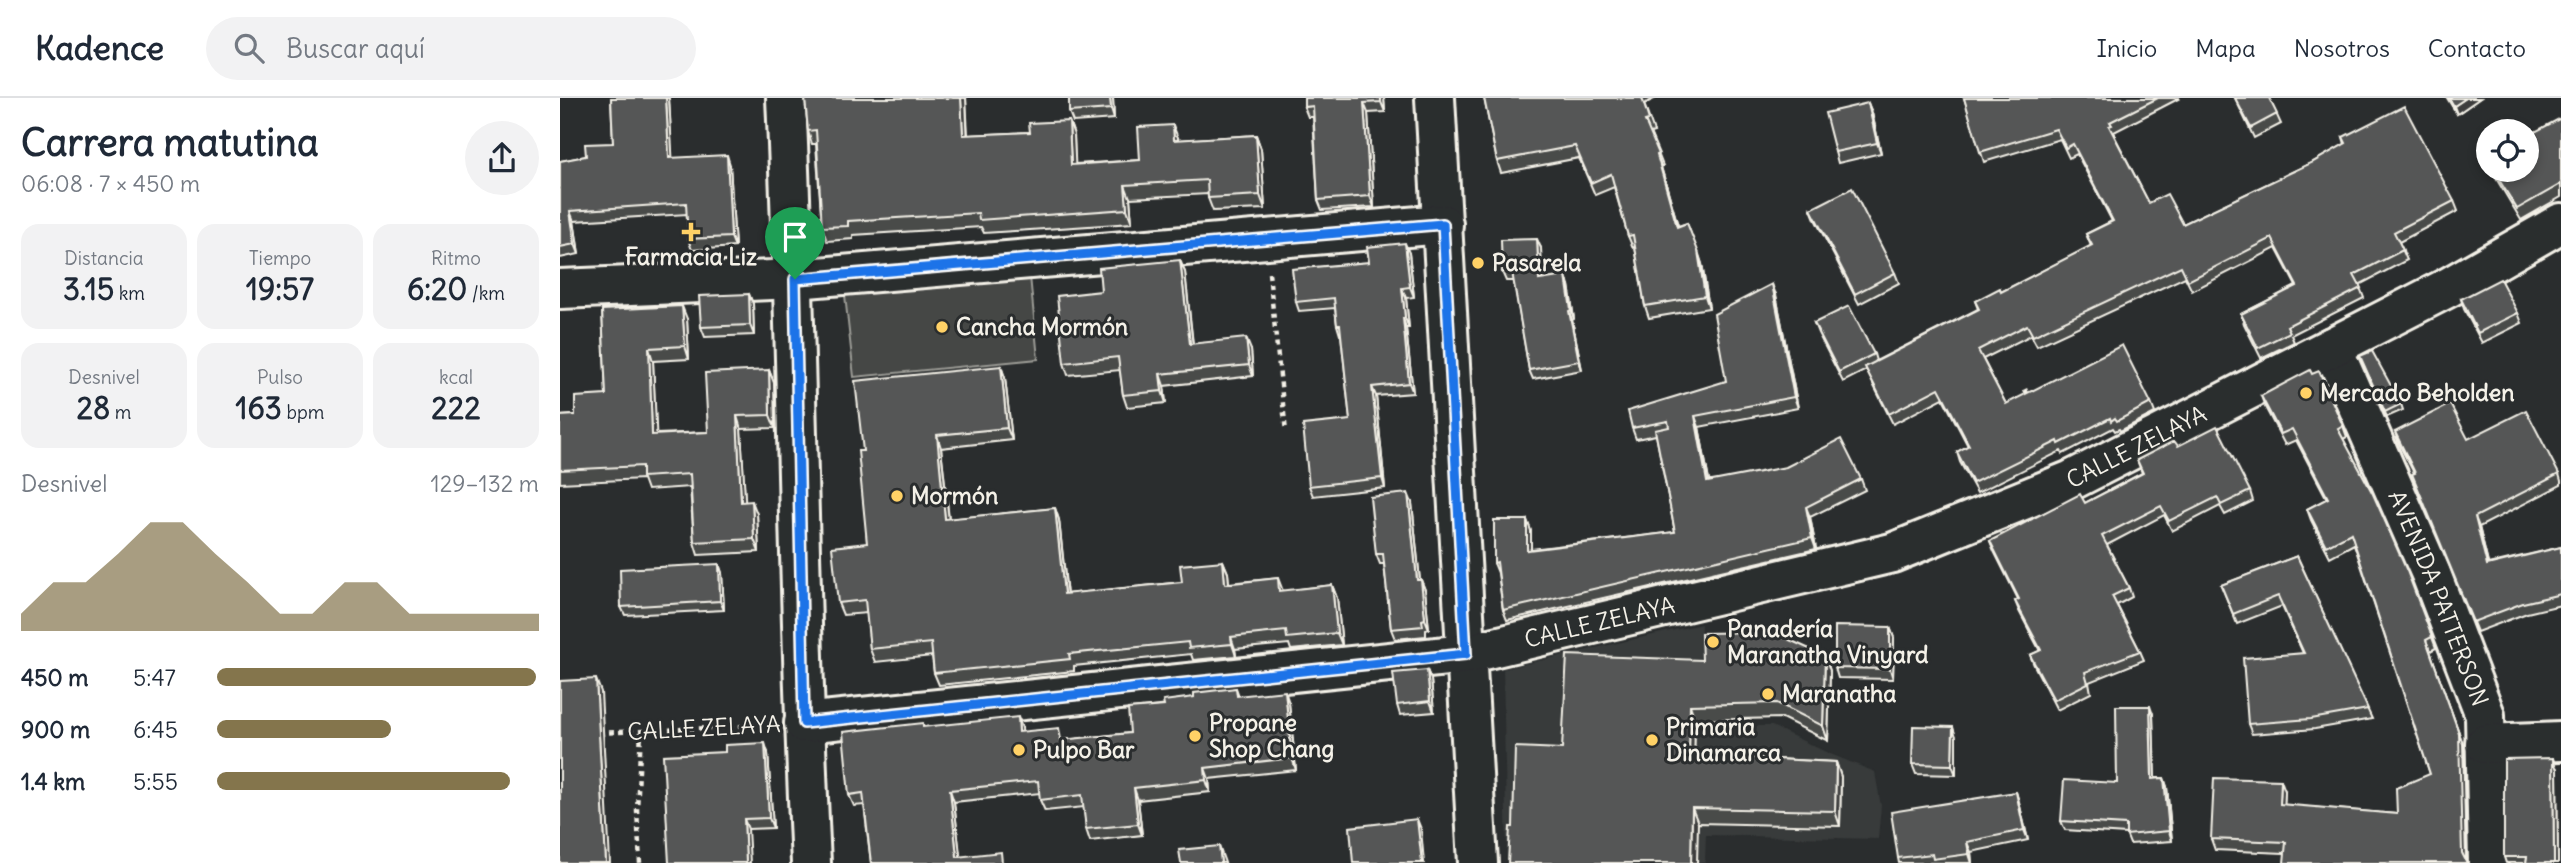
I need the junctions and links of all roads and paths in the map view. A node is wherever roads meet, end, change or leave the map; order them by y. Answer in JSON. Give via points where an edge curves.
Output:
{"nodes":[{"id":1,"x":786,"y":98,"type":"edge"},
{"id":2,"x":1435,"y":98,"type":"edge"},
{"id":3,"x":2561,"y":223,"type":"edge"},
{"id":4,"x":1443,"y":224,"type":"junction"},
{"id":5,"x":1266,"y":240,"type":"junction"},
{"id":6,"x":795,"y":279,"type":"junction"},
{"id":7,"x":560,"y":289,"type":"edge"},
{"id":8,"x":2332,"y":347,"type":"junction"},
{"id":9,"x":2025,"y":389,"type":"dead end"},
{"id":10,"x":2031,"y":401,"type":"edge"},
{"id":11,"x":1286,"y":432,"type":"dead end"},
{"id":12,"x":1466,"y":654,"type":"junction"},
{"id":13,"x":804,"y":723,"type":"junction"},
{"id":14,"x":640,"y":732,"type":"junction"},
{"id":15,"x":587,"y":733,"type":"edge"},
{"id":16,"x":2561,"y":741,"type":"edge"},
{"id":17,"x":2484,"y":744,"type":"junction"},
{"id":18,"x":640,"y":863,"type":"edge"},
{"id":19,"x":811,"y":863,"type":"edge"},
{"id":20,"x":1478,"y":863,"type":"edge"},
{"id":21,"x":2488,"y":863,"type":"edge"}],
"edges":[{"from":1,"to":6,"type":"street"},
{"from":2,"to":4,"type":"street"},
{"from":3,"to":8,"type":"street","name":"CALLE ZELAYA"},
{"from":4,"to":5,"type":"street"},
{"from":4,"to":12,"type":"street"},
{"from":5,"to":6,"type":"street"},
{"from":5,"to":11,"type":"path"},
{"from":6,"to":7,"type":"street"},
{"from":6,"to":13,"type":"street"},
{"from":8,"to":12,"type":"street","name":"CALLE ZELAYA","via":[[2071,480],[1892,553]]},
{"from":8,"to":17,"type":"street","name":"AVENIDA PATTERSON","via":[[2431,574],[2484,715]]},
{"from":9,"to":10,"type":"path"},
{"from":12,"to":13,"type":"street","name":"CALLE ZELAYA"},
{"from":12,"to":20,"type":"street"},
{"from":13,"to":14,"type":"path","name":"CALLE ZELAYA"},
{"from":13,"to":19,"type":"street"},
{"from":14,"to":15,"type":"path","name":"CALLE ZELAYA"},
{"from":14,"to":18,"type":"path"},
{"from":16,"to":17,"type":"street"},
{"from":17,"to":21,"type":"street","name":"AVENIDA PATTERSON"}]}
